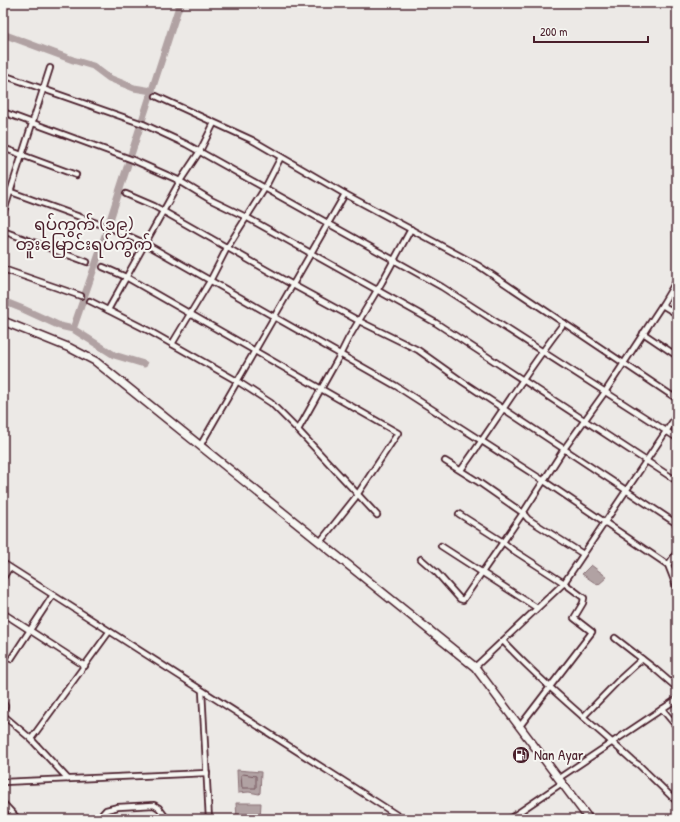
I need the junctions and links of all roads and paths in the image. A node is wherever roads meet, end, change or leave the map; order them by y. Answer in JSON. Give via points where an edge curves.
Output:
{"nodes":[{"id":1,"x":50,"y":68,"type":"dead end"},
{"id":2,"x":3,"y":75,"type":"edge"},
{"id":3,"x":44,"y":89,"type":"junction"},
{"id":4,"x":156,"y":96,"type":"dead end"},
{"id":5,"x":3,"y":112,"type":"edge"},
{"id":6,"x":33,"y":122,"type":"junction"},
{"id":7,"x":214,"y":122,"type":"junction"},
{"id":8,"x":3,"y":148,"type":"edge"},
{"id":9,"x":200,"y":151,"type":"junction"},
{"id":10,"x":22,"y":155,"type":"junction"},
{"id":11,"x":281,"y":157,"type":"junction"},
{"id":12,"x":76,"y":175,"type":"dead end"},
{"id":13,"x":180,"y":182,"type":"junction"},
{"id":14,"x":265,"y":188,"type":"junction"},
{"id":15,"x":3,"y":189,"type":"edge"},
{"id":16,"x":11,"y":192,"type":"junction"},
{"id":17,"x":126,"y":194,"type":"dead end"},
{"id":18,"x":344,"y":194,"type":"junction"},
{"id":19,"x":163,"y":211,"type":"junction"},
{"id":20,"x":3,"y":214,"type":"edge"},
{"id":21,"x":246,"y":217,"type":"junction"},
{"id":22,"x":328,"y":223,"type":"junction"},
{"id":23,"x":411,"y":230,"type":"junction"},
{"id":24,"x":3,"y":231,"type":"edge"},
{"id":25,"x":146,"y":244,"type":"junction"},
{"id":26,"x":227,"y":248,"type":"junction"},
{"id":27,"x":311,"y":254,"type":"junction"},
{"id":28,"x":394,"y":260,"type":"junction"},
{"id":29,"x":87,"y":262,"type":"dead end"},
{"id":30,"x":103,"y":267,"type":"dead end"},
{"id":31,"x":3,"y":269,"type":"edge"},
{"id":32,"x":126,"y":277,"type":"junction"},
{"id":33,"x":677,"y":280,"type":"edge"},
{"id":34,"x":210,"y":281,"type":"junction"},
{"id":35,"x":293,"y":285,"type":"junction"},
{"id":36,"x":377,"y":290,"type":"junction"},
{"id":37,"x":81,"y":296,"type":"dead end"},
{"id":38,"x":90,"y":301,"type":"dead end"},
{"id":39,"x":662,"y":305,"type":"junction"},
{"id":40,"x":108,"y":310,"type":"junction"},
{"id":41,"x":190,"y":314,"type":"junction"},
{"id":42,"x":677,"y":314,"type":"edge"},
{"id":43,"x":274,"y":317,"type":"junction"},
{"id":44,"x":359,"y":320,"type":"junction"},
{"id":45,"x":3,"y":321,"type":"edge"},
{"id":46,"x":564,"y":323,"type":"junction"},
{"id":47,"x":643,"y":333,"type":"junction"},
{"id":48,"x":172,"y":344,"type":"junction"},
{"id":49,"x":255,"y":351,"type":"junction"},
{"id":50,"x":542,"y":351,"type":"junction"},
{"id":51,"x":340,"y":355,"type":"junction"},
{"id":52,"x":677,"y":356,"type":"edge"},
{"id":53,"x":624,"y":363,"type":"junction"},
{"id":54,"x":523,"y":380,"type":"junction"},
{"id":55,"x":237,"y":381,"type":"junction"},
{"id":56,"x":321,"y":388,"type":"junction"},
{"id":57,"x":605,"y":392,"type":"junction"},
{"id":58,"x":677,"y":399,"type":"edge"},
{"id":59,"x":504,"y":409,"type":"junction"},
{"id":60,"x":677,"y":415,"type":"edge"},
{"id":61,"x":584,"y":420,"type":"junction"},
{"id":62,"x":298,"y":430,"type":"junction"},
{"id":63,"x":666,"y":431,"type":"junction"},
{"id":64,"x":677,"y":438,"type":"edge"},
{"id":65,"x":482,"y":441,"type":"junction"},
{"id":66,"x":200,"y":446,"type":"junction"},
{"id":67,"x":564,"y":449,"type":"junction"},
{"id":68,"x":445,"y":461,"type":"dead end"},
{"id":69,"x":646,"y":461,"type":"junction"},
{"id":70,"x":461,"y":470,"type":"junction"},
{"id":71,"x":544,"y":481,"type":"junction"},
{"id":72,"x":677,"y":481,"type":"edge"},
{"id":73,"x":627,"y":490,"type":"junction"},
{"id":74,"x":358,"y":494,"type":"junction"},
{"id":75,"x":522,"y":513,"type":"junction"},
{"id":76,"x":459,"y":514,"type":"dead end"},
{"id":77,"x":377,"y":515,"type":"dead end"},
{"id":78,"x":605,"y":522,"type":"junction"},
{"id":79,"x":677,"y":524,"type":"edge"},
{"id":80,"x":320,"y":542,"type":"junction"},
{"id":81,"x":503,"y":542,"type":"junction"},
{"id":82,"x":441,"y":546,"type":"dead end"},
{"id":83,"x":677,"y":552,"type":"edge"},
{"id":84,"x":583,"y":554,"type":"junction"},
{"id":85,"x":421,"y":559,"type":"dead end"},
{"id":86,"x":3,"y":563,"type":"edge"},
{"id":87,"x":668,"y":565,"type":"junction"},
{"id":88,"x":10,"y":568,"type":"junction"},
{"id":89,"x":483,"y":572,"type":"junction"},
{"id":90,"x":3,"y":578,"type":"edge"},
{"id":91,"x":564,"y":583,"type":"junction"},
{"id":92,"x":677,"y":588,"type":"edge"},
{"id":93,"x":53,"y":595,"type":"junction"},
{"id":94,"x":537,"y":608,"type":"junction"},
{"id":95,"x":3,"y":613,"type":"edge"},
{"id":96,"x":30,"y":630,"type":"junction"},
{"id":97,"x":109,"y":632,"type":"junction"},
{"id":98,"x":615,"y":638,"type":"dead end"},
{"id":99,"x":503,"y":641,"type":"junction"},
{"id":100,"x":11,"y":659,"type":"dead end"},
{"id":101,"x":642,"y":659,"type":"junction"},
{"id":102,"x":85,"y":666,"type":"junction"},
{"id":103,"x":475,"y":667,"type":"junction"},
{"id":104,"x":549,"y":687,"type":"junction"},
{"id":105,"x":677,"y":688,"type":"edge"},
{"id":106,"x":202,"y":691,"type":"junction"},
{"id":107,"x":677,"y":699,"type":"edge"},
{"id":108,"x":3,"y":702,"type":"edge"},
{"id":109,"x":662,"y":708,"type":"junction"},
{"id":110,"x":3,"y":714,"type":"edge"},
{"id":111,"x":583,"y":717,"type":"junction"},
{"id":112,"x":520,"y":726,"type":"junction"},
{"id":113,"x":677,"y":728,"type":"edge"},
{"id":114,"x":31,"y":739,"type":"junction"},
{"id":115,"x":612,"y":742,"type":"junction"},
{"id":116,"x":207,"y":773,"type":"junction"},
{"id":117,"x":68,"y":779,"type":"junction"},
{"id":118,"x":561,"y":780,"type":"junction"},
{"id":119,"x":3,"y":782,"type":"edge"},
{"id":120,"x":677,"y":802,"type":"edge"},
{"id":121,"x":3,"y":803,"type":"edge"},
{"id":122,"x":18,"y":819,"type":"edge"},
{"id":123,"x":98,"y":819,"type":"edge"},
{"id":124,"x":167,"y":819,"type":"edge"},
{"id":125,"x":209,"y":819,"type":"edge"},
{"id":126,"x":403,"y":819,"type":"edge"},
{"id":127,"x":509,"y":819,"type":"edge"},
{"id":128,"x":589,"y":819,"type":"edge"}],
"edges":[{"from":1,"to":3,"type":"street"},
{"from":2,"to":3,"type":"street"},
{"from":3,"to":6,"type":"street"},
{"from":3,"to":9,"type":"street","via":[[143,124]]},
{"from":4,"to":7,"type":"street"},
{"from":5,"to":6,"type":"street"},
{"from":6,"to":10,"type":"street"},
{"from":6,"to":13,"type":"street","via":[[133,160]]},
{"from":7,"to":9,"type":"street"},
{"from":7,"to":11,"type":"street"},
{"from":8,"to":10,"type":"street"},
{"from":9,"to":13,"type":"street"},
{"from":9,"to":14,"type":"street"},
{"from":10,"to":12,"type":"street"},
{"from":10,"to":16,"type":"street"},
{"from":11,"to":14,"type":"street"},
{"from":11,"to":18,"type":"street"},
{"from":13,"to":19,"type":"street"},
{"from":13,"to":21,"type":"street"},
{"from":14,"to":21,"type":"street"},
{"from":14,"to":22,"type":"street"},
{"from":15,"to":16,"type":"street"},
{"from":16,"to":20,"type":"street"},
{"from":16,"to":25,"type":"street","via":[[113,229]]},
{"from":17,"to":19,"type":"street"},
{"from":18,"to":22,"type":"street"},
{"from":18,"to":23,"type":"street"},
{"from":19,"to":25,"type":"street"},
{"from":19,"to":26,"type":"street"},
{"from":21,"to":26,"type":"street"},
{"from":21,"to":27,"type":"street"},
{"from":22,"to":27,"type":"street"},
{"from":22,"to":28,"type":"street"},
{"from":23,"to":28,"type":"street"},
{"from":23,"to":46,"type":"street","via":[[479,266]]},
{"from":24,"to":29,"type":"street"},
{"from":25,"to":32,"type":"street"},
{"from":25,"to":34,"type":"street"},
{"from":26,"to":34,"type":"street"},
{"from":26,"to":35,"type":"street"},
{"from":27,"to":35,"type":"street"},
{"from":27,"to":36,"type":"street"},
{"from":28,"to":36,"type":"street"},
{"from":28,"to":50,"type":"street","via":[[442,287]]},
{"from":30,"to":32,"type":"street"},
{"from":31,"to":37,"type":"street"},
{"from":32,"to":40,"type":"street"},
{"from":32,"to":41,"type":"street"},
{"from":33,"to":39,"type":"street"},
{"from":34,"to":41,"type":"street"},
{"from":34,"to":43,"type":"street"},
{"from":35,"to":43,"type":"street"},
{"from":35,"to":44,"type":"street"},
{"from":36,"to":44,"type":"street"},
{"from":36,"to":54,"type":"street","via":[[436,323]]},
{"from":38,"to":40,"type":"street"},
{"from":39,"to":42,"type":"street"},
{"from":39,"to":47,"type":"street"},
{"from":40,"to":48,"type":"street"},
{"from":41,"to":48,"type":"street"},
{"from":41,"to":49,"type":"street"},
{"from":43,"to":49,"type":"street"},
{"from":43,"to":51,"type":"street"},
{"from":44,"to":51,"type":"street"},
{"from":44,"to":59,"type":"street","via":[[418,350]]},
{"from":45,"to":66,"type":"main road","via":[[95,361]]},
{"from":46,"to":50,"type":"street"},
{"from":46,"to":53,"type":"street"},
{"from":47,"to":52,"type":"street"},
{"from":47,"to":53,"type":"street"},
{"from":48,"to":55,"type":"street"},
{"from":49,"to":55,"type":"street"},
{"from":49,"to":56,"type":"street"},
{"from":50,"to":54,"type":"street"},
{"from":50,"to":57,"type":"street"},
{"from":51,"to":56,"type":"street"},
{"from":51,"to":65,"type":"street","via":[[396,386]]},
{"from":53,"to":57,"type":"street"},
{"from":53,"to":58,"type":"street"},
{"from":54,"to":59,"type":"street"},
{"from":54,"to":61,"type":"street"},
{"from":55,"to":62,"type":"street","via":[[271,403]]},
{"from":55,"to":66,"type":"street"},
{"from":56,"to":62,"type":"street"},
{"from":56,"to":74,"type":"street","via":[[398,433]]},
{"from":57,"to":61,"type":"street"},
{"from":57,"to":63,"type":"street"},
{"from":59,"to":65,"type":"street"},
{"from":59,"to":67,"type":"street"},
{"from":60,"to":63,"type":"street"},
{"from":61,"to":67,"type":"street"},
{"from":61,"to":69,"type":"street"},
{"from":62,"to":74,"type":"street"},
{"from":63,"to":64,"type":"street"},
{"from":63,"to":69,"type":"street"},
{"from":65,"to":70,"type":"street"},
{"from":65,"to":71,"type":"street"},
{"from":66,"to":80,"type":"main road"},
{"from":67,"to":71,"type":"street"},
{"from":67,"to":73,"type":"street"},
{"from":68,"to":70,"type":"street"},
{"from":69,"to":72,"type":"street"},
{"from":69,"to":73,"type":"street"},
{"from":70,"to":75,"type":"street"},
{"from":71,"to":75,"type":"street"},
{"from":71,"to":78,"type":"street"},
{"from":73,"to":78,"type":"street"},
{"from":73,"to":79,"type":"street"},
{"from":74,"to":77,"type":"street"},
{"from":74,"to":80,"type":"street"},
{"from":75,"to":81,"type":"street"},
{"from":75,"to":84,"type":"street"},
{"from":76,"to":81,"type":"street"},
{"from":78,"to":84,"type":"street"},
{"from":78,"to":87,"type":"street"},
{"from":80,"to":103,"type":"main road"},
{"from":81,"to":89,"type":"street"},
{"from":81,"to":91,"type":"street"},
{"from":82,"to":89,"type":"street"},
{"from":83,"to":87,"type":"street"},
{"from":84,"to":91,"type":"street"},
{"from":85,"to":89,"type":"street","via":[[462,600]]},
{"from":86,"to":88,"type":"street"},
{"from":87,"to":92,"type":"street"},
{"from":88,"to":90,"type":"street"},
{"from":88,"to":93,"type":"street"},
{"from":89,"to":94,"type":"street"},
{"from":91,"to":94,"type":"street"},
{"from":91,"to":104,"type":"street","via":[[584,598],[574,618],[592,632]]},
{"from":93,"to":96,"type":"street"},
{"from":93,"to":97,"type":"street"},
{"from":94,"to":99,"type":"street"},
{"from":95,"to":96,"type":"street"},
{"from":96,"to":100,"type":"street"},
{"from":96,"to":102,"type":"street"},
{"from":97,"to":102,"type":"street"},
{"from":97,"to":106,"type":"street"},
{"from":98,"to":101,"type":"street"},
{"from":99,"to":103,"type":"street"},
{"from":99,"to":104,"type":"street"},
{"from":101,"to":105,"type":"street"},
{"from":101,"to":111,"type":"street"},
{"from":102,"to":114,"type":"street"},
{"from":103,"to":112,"type":"main road"},
{"from":104,"to":111,"type":"street"},
{"from":104,"to":112,"type":"street"},
{"from":106,"to":116,"type":"street"},
{"from":106,"to":126,"type":"street"},
{"from":107,"to":109,"type":"street"},
{"from":108,"to":110,"type":"street","via":[[6,706]]},
{"from":109,"to":113,"type":"street"},
{"from":109,"to":115,"type":"street"},
{"from":110,"to":114,"type":"street"},
{"from":111,"to":115,"type":"street"},
{"from":112,"to":118,"type":"main road"},
{"from":114,"to":117,"type":"street"},
{"from":115,"to":118,"type":"street"},
{"from":115,"to":120,"type":"street"},
{"from":116,"to":117,"type":"street"},
{"from":116,"to":125,"type":"street"},
{"from":117,"to":119,"type":"street"},
{"from":118,"to":127,"type":"street"},
{"from":118,"to":128,"type":"main road"},
{"from":121,"to":122,"type":"street"},
{"from":123,"to":124,"type":"street","via":[[106,810],[118,807],[154,805],[160,808]]}]}
